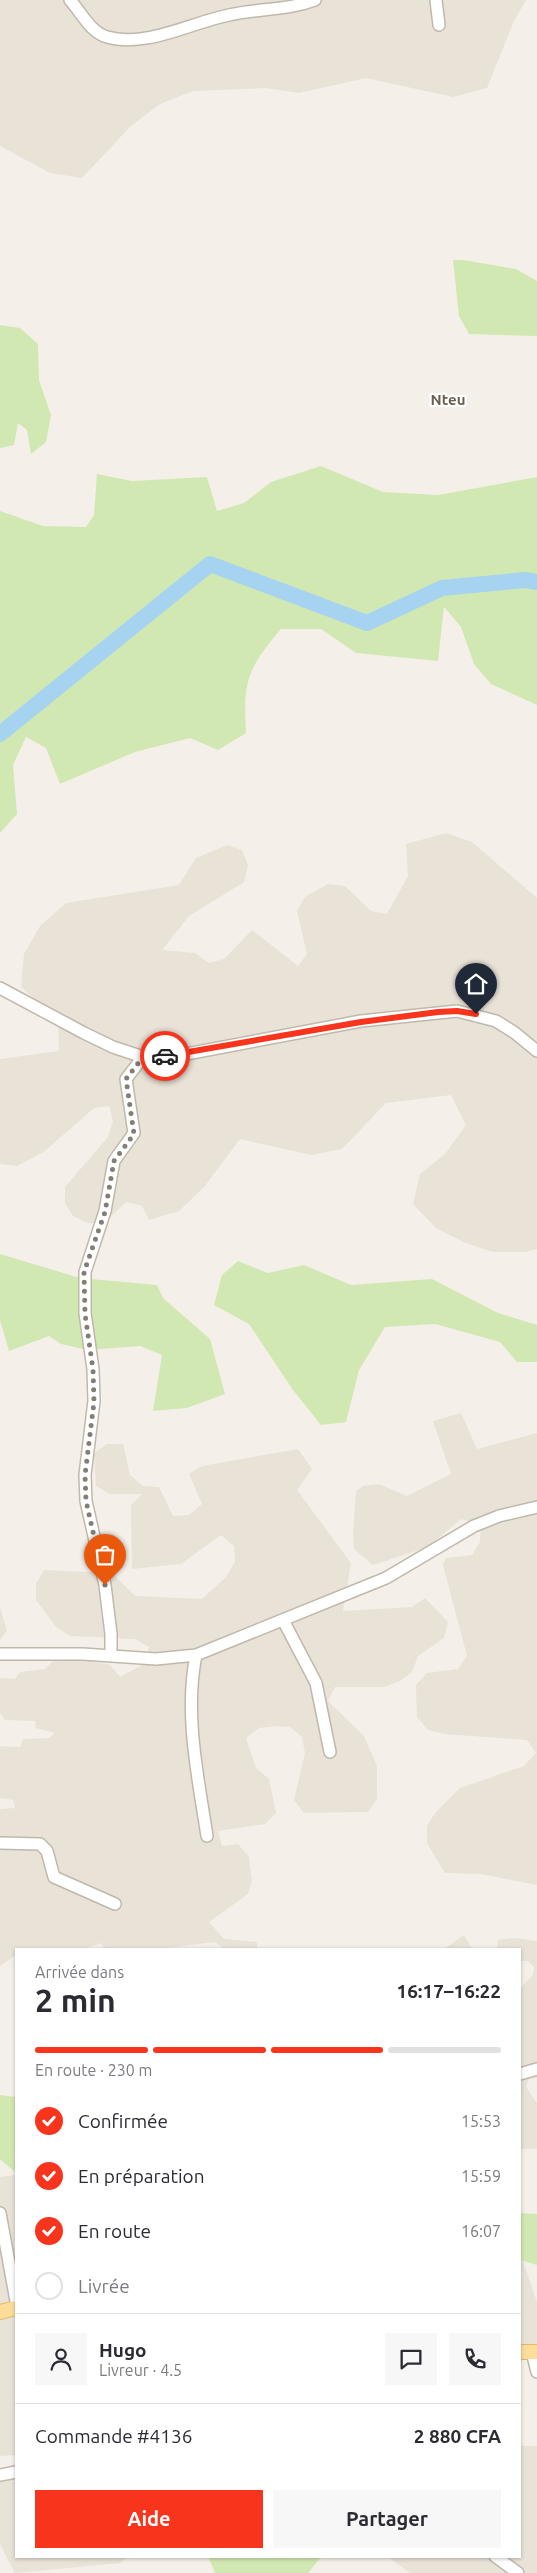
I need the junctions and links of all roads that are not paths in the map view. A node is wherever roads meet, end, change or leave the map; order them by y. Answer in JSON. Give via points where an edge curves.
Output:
{"nodes":[{"id":1,"x":70,"y":0,"type":"edge"},
{"id":2,"x":315,"y":0,"type":"edge"},
{"id":3,"x":436,"y":0,"type":"edge"},
{"id":4,"x":439,"y":25,"type":"dead end"},
{"id":5,"x":0,"y":988,"type":"edge"},
{"id":6,"x":537,"y":1052,"type":"edge"},
{"id":7,"x":143,"y":1057,"type":"junction"},
{"id":8,"x":537,"y":1507,"type":"edge"},
{"id":9,"x":283,"y":1620,"type":"junction"},
{"id":10,"x":0,"y":1654,"type":"edge"},
{"id":11,"x":196,"y":1655,"type":"junction"},
{"id":12,"x":111,"y":1656,"type":"junction"},
{"id":13,"x":330,"y":1752,"type":"dead end"},
{"id":14,"x":207,"y":1836,"type":"dead end"},
{"id":15,"x":0,"y":1843,"type":"edge"},
{"id":16,"x":115,"y":1904,"type":"dead end"},
{"id":17,"x":537,"y":2069,"type":"edge"},
{"id":18,"x":521,"y":2074,"type":"edge"},
{"id":19,"x":0,"y":2213,"type":"edge"},
{"id":20,"x":15,"y":2296,"type":"edge"},
{"id":21,"x":15,"y":2308,"type":"edge"},
{"id":22,"x":0,"y":2312,"type":"edge"},
{"id":23,"x":530,"y":2352,"type":"edge"},
{"id":24,"x":537,"y":2372,"type":"edge"},
{"id":25,"x":15,"y":2472,"type":"edge"},
{"id":26,"x":0,"y":2475,"type":"edge"},
{"id":27,"x":498,"y":2558,"type":"edge"},
{"id":28,"x":518,"y":2573,"type":"edge"}],
"edges":[{"from":1,"to":2,"type":"street","via":[[94,30],[105,36],[133,41],[228,15],[294,8]]},
{"from":3,"to":4,"type":"street"},
{"from":5,"to":7,"type":"street","via":[[91,1036]]},
{"from":6,"to":7,"type":"street","via":[[496,1021],[457,1011],[361,1022],[181,1055]]},
{"from":7,"to":12,"type":"street","via":[[126,1079],[134,1134],[114,1161],[105,1212],[84,1272],[94,1402],[85,1475],[86,1501],[105,1585]]},
{"from":8,"to":9,"type":"street","via":[[498,1516],[474,1526],[386,1578]]},
{"from":9,"to":11,"type":"street"},
{"from":9,"to":13,"type":"street","via":[[316,1683]]},
{"from":10,"to":12,"type":"street"},
{"from":11,"to":12,"type":"street","via":[[156,1659]]},
{"from":11,"to":14,"type":"street","via":[[191,1690]]},
{"from":15,"to":16,"type":"street","via":[[40,1844],[47,1851],[54,1877]]},
{"from":17,"to":18,"type":"street"},
{"from":19,"to":20,"type":"street"},
{"from":21,"to":22,"type":"main road"},
{"from":23,"to":24,"type":"street"},
{"from":25,"to":26,"type":"street"},
{"from":27,"to":28,"type":"street"}]}
